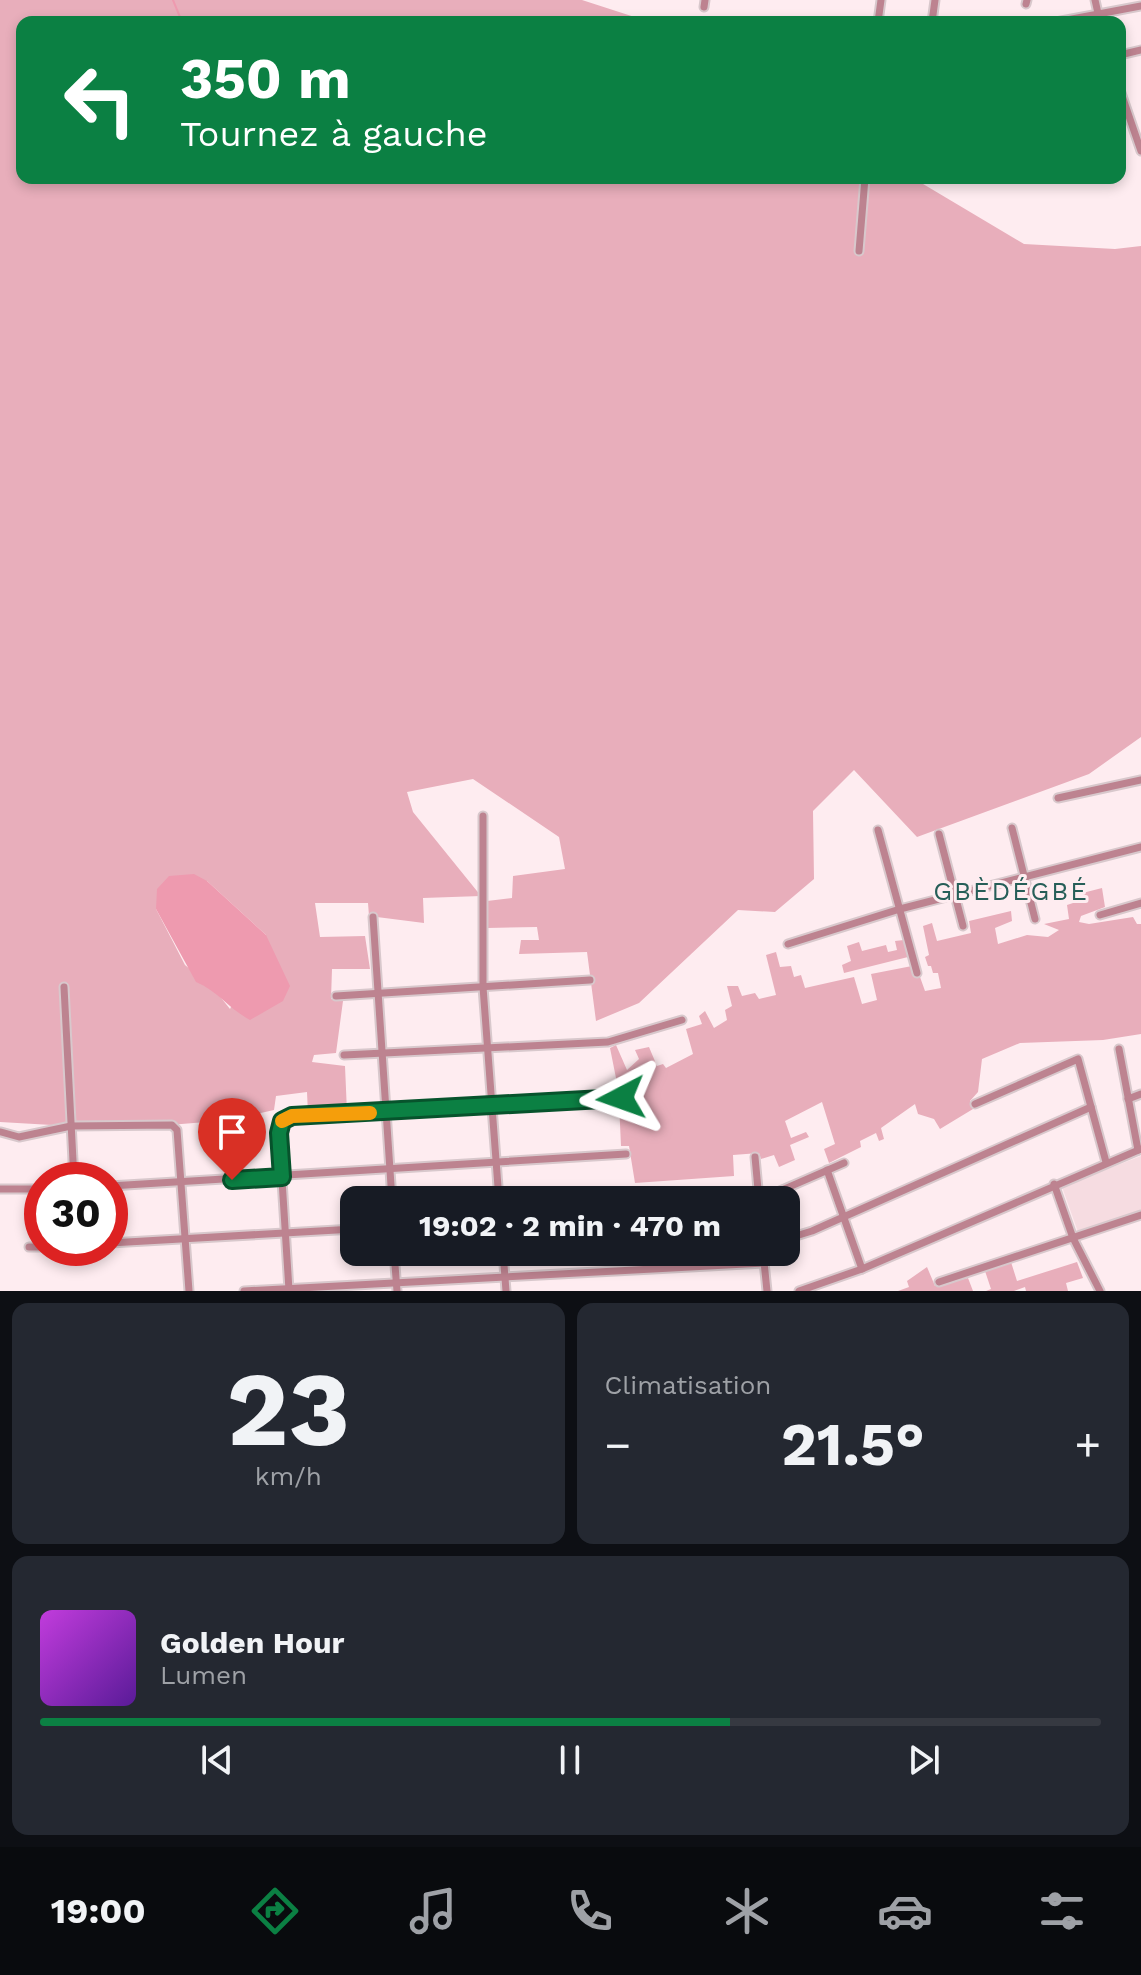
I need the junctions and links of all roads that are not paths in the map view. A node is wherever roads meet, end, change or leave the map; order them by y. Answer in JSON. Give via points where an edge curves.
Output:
{"nodes":[{"id":1,"x":1141,"y":6,"type":"edge"},
{"id":2,"x":1106,"y":16,"type":"edge"},
{"id":3,"x":1126,"y":107,"type":"edge"},
{"id":4,"x":1141,"y":151,"type":"edge"},
{"id":5,"x":865,"y":184,"type":"edge"},
{"id":6,"x":859,"y":251,"type":"dead end"},
{"id":7,"x":1141,"y":780,"type":"edge"},
{"id":8,"x":1058,"y":798,"type":"dead end"},
{"id":9,"x":483,"y":816,"type":"dead end"},
{"id":10,"x":1012,"y":828,"type":"dead end"},
{"id":11,"x":878,"y":830,"type":"dead end"},
{"id":12,"x":939,"y":834,"type":"dead end"},
{"id":13,"x":1141,"y":847,"type":"edge"},
{"id":14,"x":1023,"y":876,"type":"junction"},
{"id":15,"x":955,"y":897,"type":"junction"},
{"id":16,"x":1141,"y":903,"type":"edge"},
{"id":17,"x":900,"y":909,"type":"junction"},
{"id":18,"x":1100,"y":915,"type":"dead end"},
{"id":19,"x":373,"y":917,"type":"dead end"},
{"id":20,"x":1035,"y":919,"type":"dead end"},
{"id":21,"x":963,"y":926,"type":"dead end"},
{"id":22,"x":788,"y":944,"type":"dead end"},
{"id":23,"x":917,"y":973,"type":"dead end"},
{"id":24,"x":590,"y":980,"type":"dead end"},
{"id":25,"x":64,"y":987,"type":"dead end"},
{"id":26,"x":483,"y":987,"type":"junction"},
{"id":27,"x":378,"y":993,"type":"junction"},
{"id":28,"x":336,"y":996,"type":"dead end"},
{"id":29,"x":682,"y":1020,"type":"dead end"},
{"id":30,"x":487,"y":1048,"type":"junction"},
{"id":31,"x":1119,"y":1049,"type":"dead end"},
{"id":32,"x":382,"y":1053,"type":"junction"},
{"id":33,"x":344,"y":1055,"type":"dead end"},
{"id":34,"x":1141,"y":1094,"type":"edge"},
{"id":35,"x":621,"y":1098,"type":"dead end"},
{"id":36,"x":1128,"y":1099,"type":"junction"},
{"id":37,"x":975,"y":1104,"type":"dead end"},
{"id":38,"x":492,"y":1106,"type":"junction"},
{"id":39,"x":1091,"y":1107,"type":"junction"},
{"id":40,"x":385,"y":1112,"type":"junction"},
{"id":41,"x":71,"y":1126,"type":"junction"},
{"id":42,"x":1,"y":1132,"type":"edge"},
{"id":43,"x":1139,"y":1149,"type":"edge"},
{"id":44,"x":626,"y":1154,"type":"dead end"},
{"id":45,"x":755,"y":1157,"type":"dead end"},
{"id":46,"x":496,"y":1161,"type":"junction"},
{"id":47,"x":73,"y":1162,"type":"edge"},
{"id":48,"x":1106,"y":1162,"type":"junction"},
{"id":49,"x":844,"y":1163,"type":"dead end"},
{"id":50,"x":390,"y":1167,"type":"junction"},
{"id":51,"x":827,"y":1170,"type":"junction"},
{"id":52,"x":282,"y":1177,"type":"junction"},
{"id":53,"x":182,"y":1183,"type":"junction"},
{"id":54,"x":1054,"y":1184,"type":"junction"},
{"id":55,"x":128,"y":1185,"type":"edge"},
{"id":56,"x":391,"y":1186,"type":"edge"},
{"id":57,"x":498,"y":1186,"type":"edge"},
{"id":58,"x":758,"y":1186,"type":"edge"},
{"id":59,"x":791,"y":1186,"type":"edge"},
{"id":60,"x":24,"y":1189,"type":"edge"},
{"id":61,"x":0,"y":1190,"type":"edge"},
{"id":62,"x":1141,"y":1215,"type":"edge"},
{"id":63,"x":844,"y":1217,"type":"junction"},
{"id":64,"x":340,"y":1230,"type":"edge"},
{"id":65,"x":285,"y":1233,"type":"junction"},
{"id":66,"x":800,"y":1234,"type":"edge"},
{"id":67,"x":1073,"y":1238,"type":"junction"},
{"id":68,"x":185,"y":1239,"type":"junction"},
{"id":69,"x":128,"y":1242,"type":"edge"},
{"id":70,"x":395,"y":1266,"type":"edge"},
{"id":71,"x":504,"y":1266,"type":"edge"},
{"id":72,"x":713,"y":1266,"type":"edge"},
{"id":73,"x":765,"y":1266,"type":"edge"},
{"id":74,"x":862,"y":1269,"type":"junction"},
{"id":75,"x":505,"y":1278,"type":"junction"},
{"id":76,"x":939,"y":1282,"type":"dead end"},
{"id":77,"x":397,"y":1287,"type":"edge"},
{"id":78,"x":289,"y":1289,"type":"edge"},
{"id":79,"x":189,"y":1291,"type":"edge"},
{"id":80,"x":244,"y":1291,"type":"edge"},
{"id":81,"x":506,"y":1291,"type":"edge"},
{"id":82,"x":767,"y":1291,"type":"edge"},
{"id":83,"x":799,"y":1291,"type":"edge"},
{"id":84,"x":1100,"y":1291,"type":"edge"}],
"edges":[{"from":1,"to":2,"type":"street"},
{"from":3,"to":4,"type":"street"},
{"from":5,"to":6,"type":"street"},
{"from":7,"to":8,"type":"street"},
{"from":9,"to":26,"type":"street"},
{"from":10,"to":14,"type":"street"},
{"from":11,"to":17,"type":"street"},
{"from":12,"to":15,"type":"street"},
{"from":13,"to":14,"type":"street"},
{"from":14,"to":15,"type":"street"},
{"from":14,"to":20,"type":"street"},
{"from":15,"to":17,"type":"street"},
{"from":15,"to":21,"type":"street"},
{"from":16,"to":18,"type":"street"},
{"from":17,"to":22,"type":"street"},
{"from":17,"to":23,"type":"street"},
{"from":19,"to":27,"type":"street"},
{"from":24,"to":26,"type":"street"},
{"from":25,"to":41,"type":"street"},
{"from":26,"to":27,"type":"street"},
{"from":26,"to":30,"type":"street"},
{"from":27,"to":28,"type":"street"},
{"from":27,"to":32,"type":"street"},
{"from":29,"to":30,"type":"street","via":[[608,1042]]},
{"from":30,"to":32,"type":"street"},
{"from":30,"to":38,"type":"street"},
{"from":31,"to":36,"type":"street"},
{"from":32,"to":33,"type":"street"},
{"from":32,"to":40,"type":"street"},
{"from":34,"to":36,"type":"street"},
{"from":35,"to":38,"type":"street"},
{"from":36,"to":43,"type":"street"},
{"from":37,"to":39,"type":"street","via":[[1078,1059]]},
{"from":38,"to":40,"type":"street"},
{"from":38,"to":46,"type":"street"},
{"from":39,"to":48,"type":"street"},
{"from":39,"to":63,"type":"street"},
{"from":40,"to":50,"type":"street"},
{"from":40,"to":52,"type":"street","via":[[292,1116],[282,1121]]},
{"from":41,"to":42,"type":"street","via":[[19,1137]]},
{"from":41,"to":47,"type":"street"},
{"from":41,"to":53,"type":"street","via":[[172,1125],[177,1130]]},
{"from":43,"to":48,"type":"street"},
{"from":44,"to":46,"type":"street"},
{"from":45,"to":58,"type":"street"},
{"from":46,"to":50,"type":"street"},
{"from":46,"to":57,"type":"street"},
{"from":48,"to":54,"type":"street"},
{"from":49,"to":51,"type":"street"},
{"from":50,"to":52,"type":"street"},
{"from":50,"to":56,"type":"street"},
{"from":51,"to":59,"type":"street"},
{"from":51,"to":63,"type":"street"},
{"from":52,"to":53,"type":"street"},
{"from":52,"to":65,"type":"street"},
{"from":53,"to":55,"type":"street"},
{"from":53,"to":68,"type":"street"},
{"from":54,"to":67,"type":"street"},
{"from":54,"to":74,"type":"street"},
{"from":60,"to":61,"type":"street"},
{"from":62,"to":67,"type":"street"},
{"from":63,"to":66,"type":"street"},
{"from":63,"to":74,"type":"street"},
{"from":64,"to":65,"type":"street"},
{"from":65,"to":68,"type":"street"},
{"from":65,"to":78,"type":"street"},
{"from":67,"to":76,"type":"street"},
{"from":67,"to":84,"type":"street"},
{"from":68,"to":69,"type":"street"},
{"from":68,"to":79,"type":"street"},
{"from":70,"to":77,"type":"street"},
{"from":71,"to":75,"type":"street"},
{"from":72,"to":75,"type":"street"},
{"from":73,"to":82,"type":"street"},
{"from":74,"to":83,"type":"street"},
{"from":75,"to":77,"type":"street"},
{"from":75,"to":81,"type":"street"},
{"from":77,"to":78,"type":"street"},
{"from":78,"to":80,"type":"street"}]}
